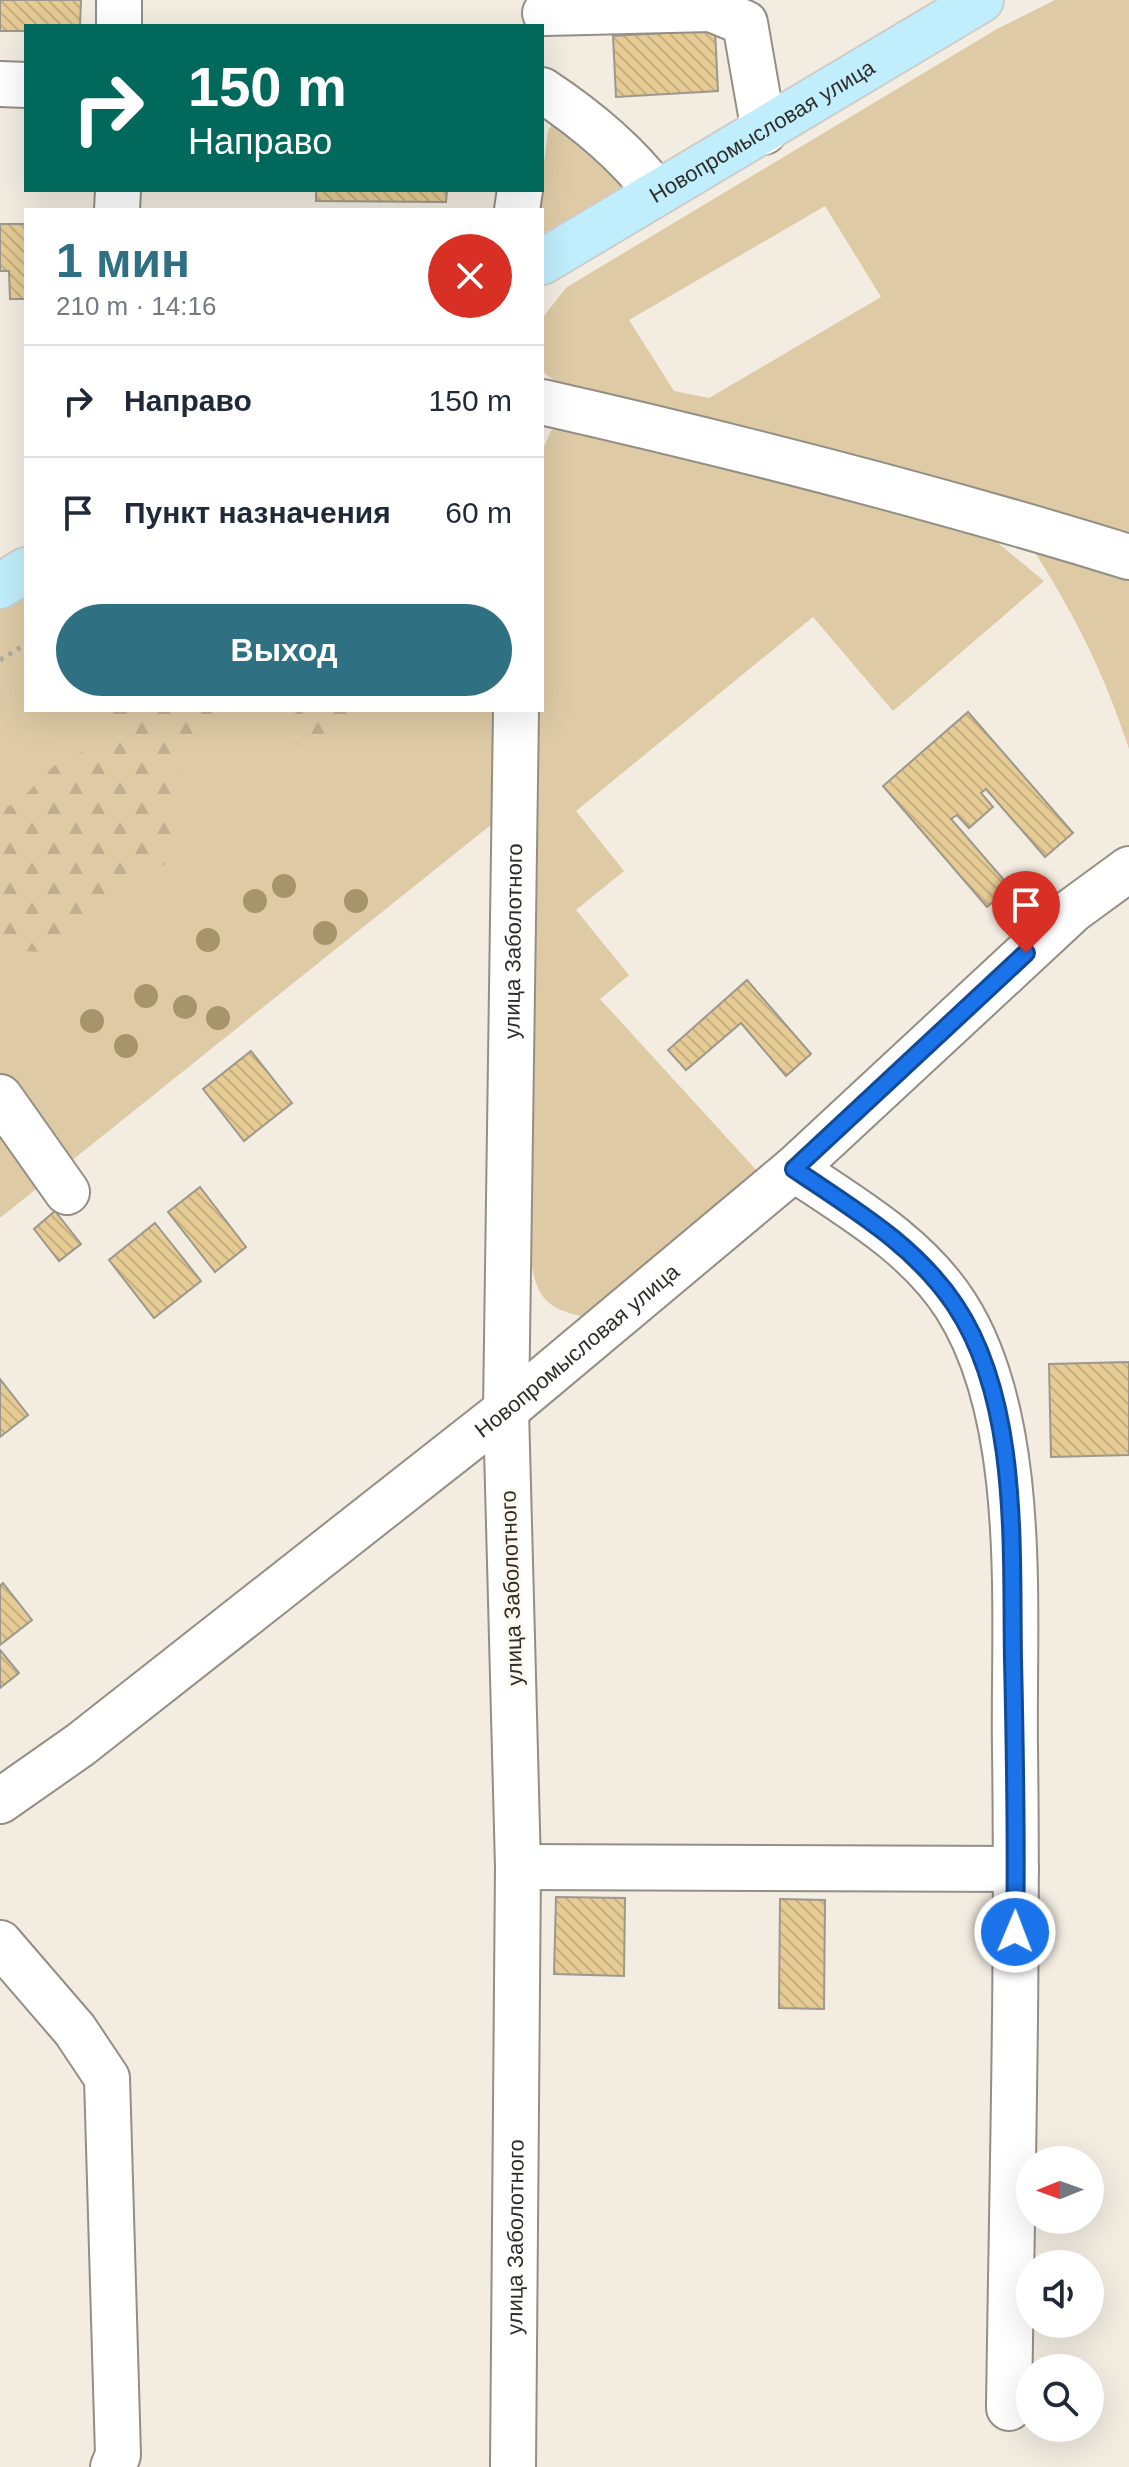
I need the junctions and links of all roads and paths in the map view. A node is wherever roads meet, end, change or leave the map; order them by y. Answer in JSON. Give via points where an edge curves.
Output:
{"nodes":[{"id":1,"x":119,"y":0,"type":"edge"},
{"id":2,"x":981,"y":0,"type":"edge"},
{"id":3,"x":544,"y":14,"type":"edge"},
{"id":4,"x":119,"y":24,"type":"edge"},
{"id":5,"x":0,"y":84,"type":"edge"},
{"id":6,"x":24,"y":85,"type":"edge"},
{"id":7,"x":544,"y":91,"type":"edge"},
{"id":8,"x":764,"y":132,"type":"junction"},
{"id":9,"x":657,"y":193,"type":"junction"},
{"id":10,"x":544,"y":261,"type":"edge"},
{"id":11,"x":544,"y":402,"type":"edge"},
{"id":12,"x":1129,"y":557,"type":"edge"},
{"id":13,"x":24,"y":571,"type":"edge"},
{"id":14,"x":0,"y":586,"type":"edge"},
{"id":15,"x":24,"y":645,"type":"edge"},
{"id":16,"x":0,"y":660,"type":"edge"},
{"id":17,"x":516,"y":712,"type":"edge"},
{"id":18,"x":1129,"y":869,"type":"edge"},
{"id":19,"x":0,"y":1097,"type":"edge"},
{"id":20,"x":13,"y":1141,"type":"edge"},
{"id":21,"x":794,"y":1169,"type":"junction"},
{"id":22,"x":67,"y":1192,"type":"dead end"},
{"id":23,"x":506,"y":1410,"type":"junction"},
{"id":24,"x":0,"y":1801,"type":"edge"},
{"id":25,"x":518,"y":1867,"type":"junction"},
{"id":26,"x":1016,"y":1869,"type":"junction"},
{"id":27,"x":0,"y":1943,"type":"edge"},
{"id":28,"x":1009,"y":2408,"type":"dead end"},
{"id":29,"x":113,"y":2467,"type":"edge"},
{"id":30,"x":513,"y":2467,"type":"edge"}],
"edges":[{"from":1,"to":4,"type":"street"},
{"from":2,"to":8,"type":"main road","name":"Новопромысловая улица"},
{"from":3,"to":8,"type":"street","via":[[711,9],[745,23]]},
{"from":5,"to":6,"type":"street"},
{"from":7,"to":9,"type":"street","via":[[633,161]]},
{"from":8,"to":9,"type":"main road","name":"Новопромысловая улица"},
{"from":9,"to":10,"type":"main road","name":"Новопромысловая улица"},
{"from":11,"to":12,"type":"street","via":[[962,506]]},
{"from":13,"to":14,"type":"main road"},
{"from":15,"to":16,"type":"path"},
{"from":17,"to":23,"type":"street","name":"улица Заболотного"},
{"from":18,"to":21,"type":"street","name":"Новопромысловая улица","via":[[1073,910]]},
{"from":19,"to":20,"type":"street"},
{"from":20,"to":22,"type":"street"},
{"from":21,"to":23,"type":"street","name":"Новопромысловая улица"},
{"from":21,"to":26,"type":"street","via":[[896,1238],[955,1305],[990,1380],[1007,1464]]},
{"from":23,"to":24,"type":"street","name":"Новопромысловая улица","via":[[80,1745]]},
{"from":23,"to":25,"type":"street","name":"улица Заболотного"},
{"from":25,"to":26,"type":"street"},
{"from":25,"to":30,"type":"street","name":"улица Заболотного"},
{"from":26,"to":28,"type":"street"},
{"from":27,"to":29,"type":"street","via":[[75,2030],[107,2078],[118,2455]]}]}
